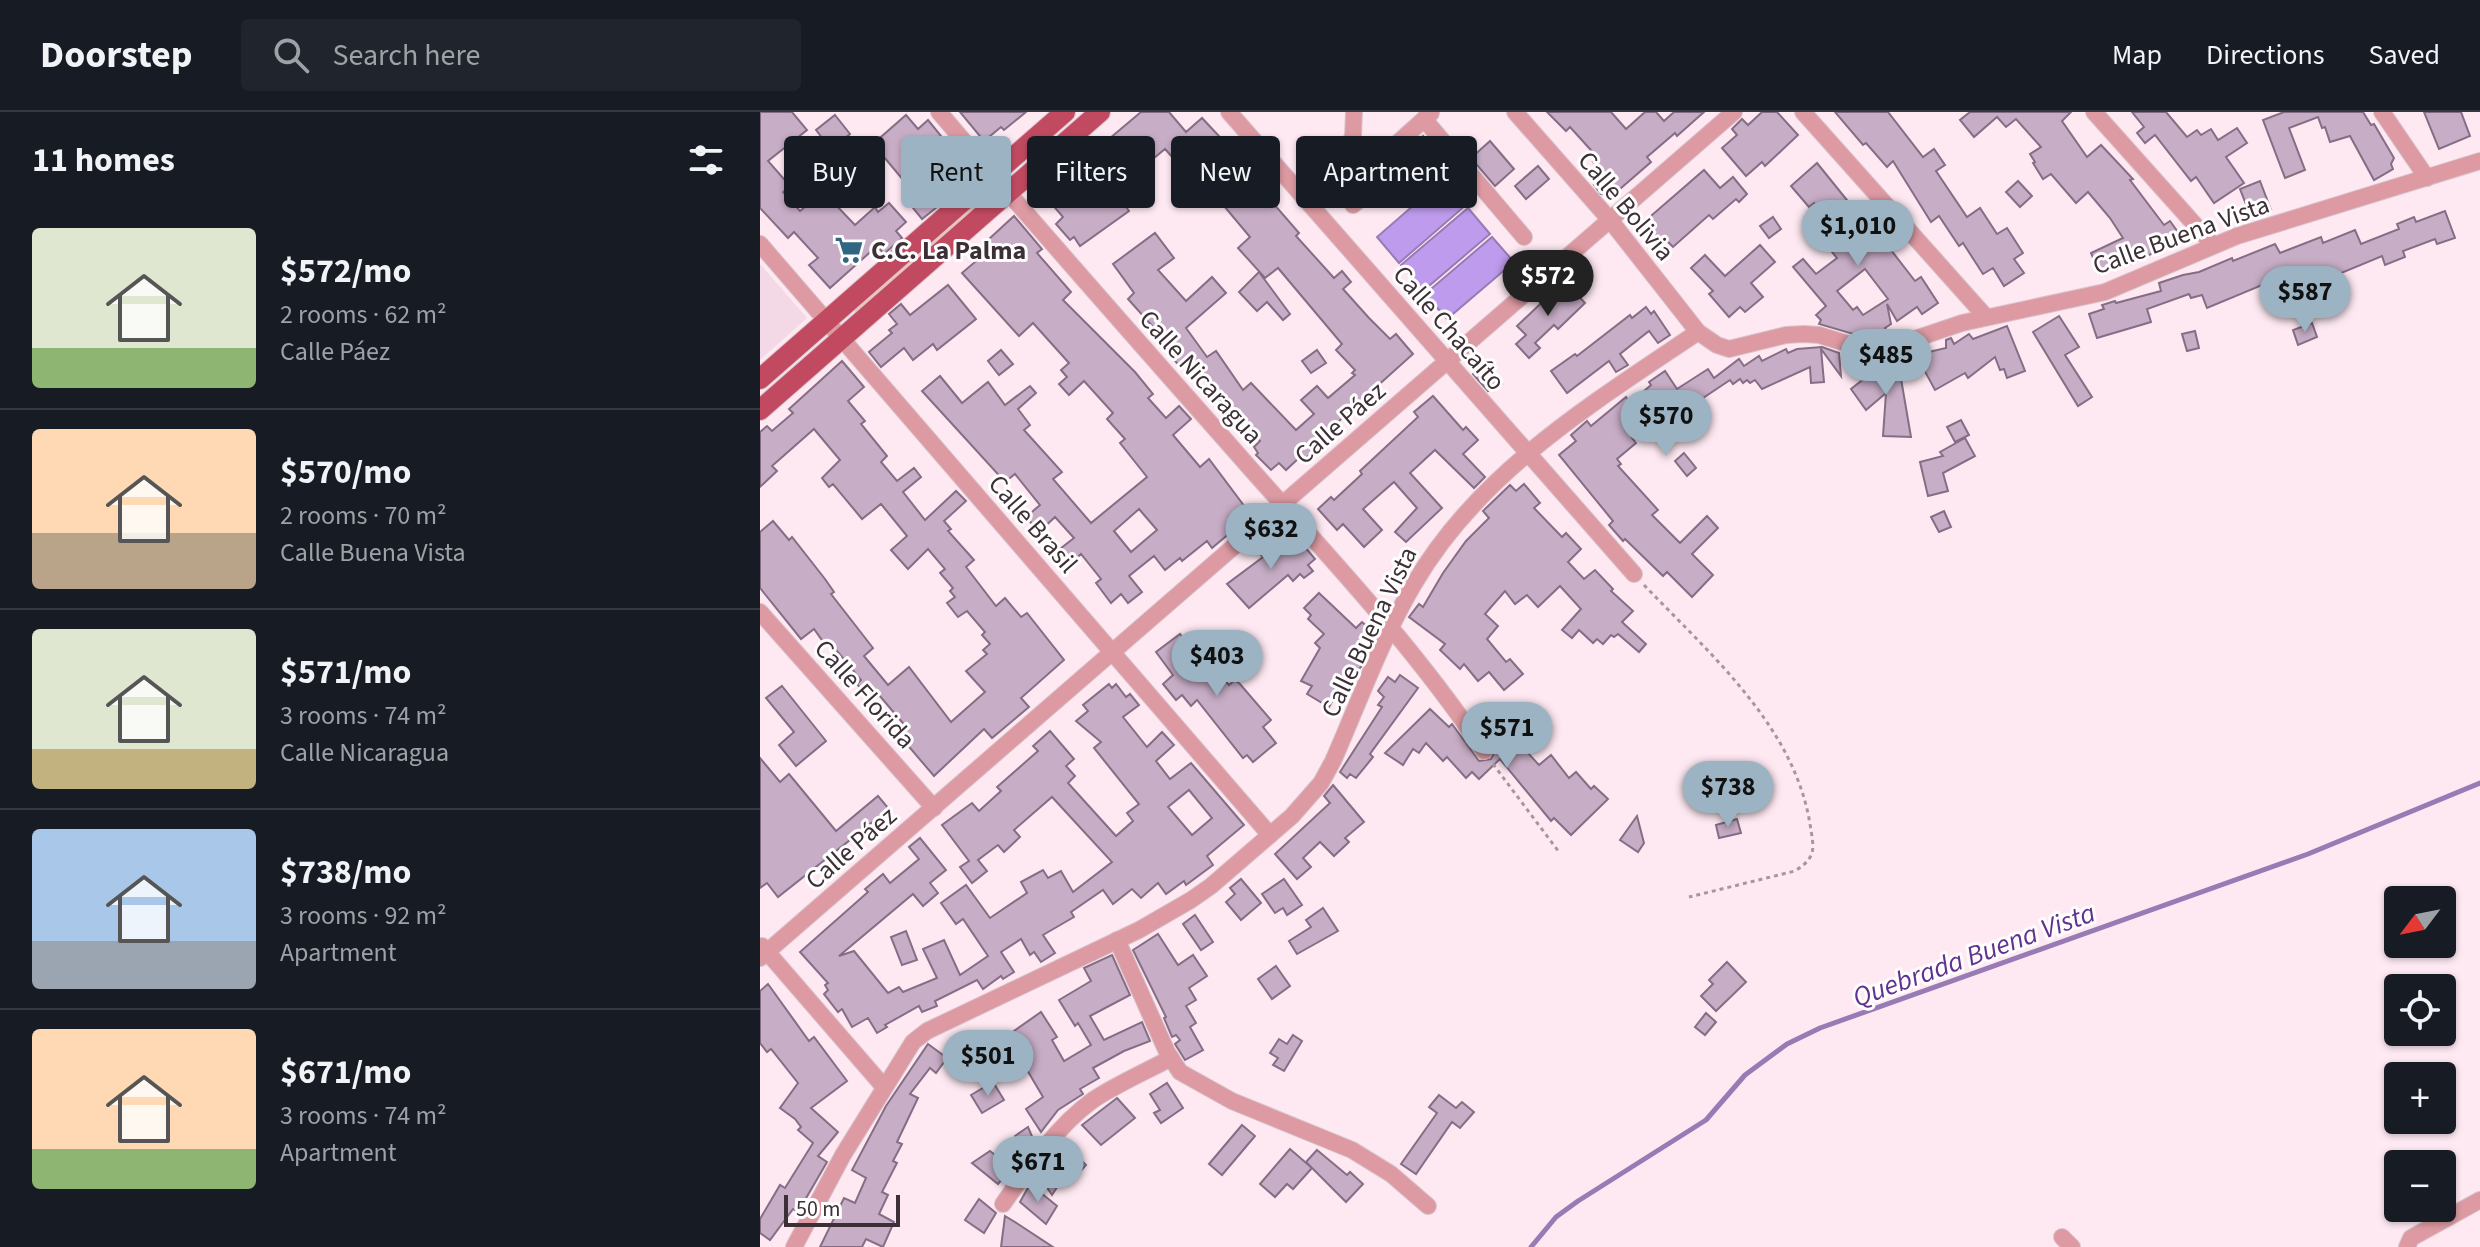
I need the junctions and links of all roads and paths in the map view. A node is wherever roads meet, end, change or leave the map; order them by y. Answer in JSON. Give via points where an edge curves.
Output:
{"nodes":[{"id":1,"x":939,"y":112,"type":"edge"},
{"id":2,"x":1065,"y":112,"type":"edge"},
{"id":3,"x":1100,"y":112,"type":"edge"},
{"id":4,"x":1229,"y":112,"type":"edge"},
{"id":5,"x":1354,"y":112,"type":"edge"},
{"id":6,"x":1515,"y":112,"type":"edge"},
{"id":7,"x":1734,"y":112,"type":"edge"},
{"id":8,"x":1803,"y":112,"type":"edge"},
{"id":9,"x":2094,"y":112,"type":"edge"},
{"id":10,"x":2382,"y":112,"type":"edge"},
{"id":11,"x":1428,"y":116,"type":"edge"},
{"id":12,"x":960,"y":136,"type":"edge"},
{"id":13,"x":1353,"y":136,"type":"edge"},
{"id":14,"x":1406,"y":136,"type":"edge"},
{"id":15,"x":1011,"y":159,"type":"edge"},
{"id":16,"x":2480,"y":161,"type":"edge"},
{"id":17,"x":2427,"y":178,"type":"junction"},
{"id":18,"x":1011,"y":190,"type":"edge"},
{"id":19,"x":1011,"y":196,"type":"edge"},
{"id":20,"x":955,"y":208,"type":"edge"},
{"id":21,"x":991,"y":208,"type":"edge"},
{"id":22,"x":1610,"y":220,"type":"junction"},
{"id":23,"x":1524,"y":237,"type":"dead end"},
{"id":24,"x":760,"y":244,"type":"edge"},
{"id":25,"x":2213,"y":245,"type":"junction"},
{"id":26,"x":1986,"y":317,"type":"junction"},
{"id":27,"x":826,"y":321,"type":"junction"},
{"id":28,"x":1698,"y":332,"type":"junction"},
{"id":29,"x":841,"y":339,"type":"junction"},
{"id":30,"x":1447,"y":362,"type":"junction"},
{"id":31,"x":760,"y":379,"type":"edge"},
{"id":32,"x":760,"y":410,"type":"edge"},
{"id":33,"x":1526,"y":453,"type":"junction"},
{"id":34,"x":1283,"y":505,"type":"junction"},
{"id":35,"x":1634,"y":574,"type":"joint"},
{"id":36,"x":760,"y":612,"type":"edge"},
{"id":37,"x":1392,"y":628,"type":"junction"},
{"id":38,"x":1113,"y":653,"type":"junction"},
{"id":39,"x":1484,"y":751,"type":"joint"},
{"id":40,"x":934,"y":808,"type":"junction"},
{"id":41,"x":1270,"y":835,"type":"junction"},
{"id":42,"x":1559,"y":852,"type":"dead end"},
{"id":43,"x":1689,"y":897,"type":"dead end"},
{"id":44,"x":1117,"y":940,"type":"junction"},
{"id":45,"x":762,"y":952,"type":"edge"},
{"id":46,"x":1171,"y":1058,"type":"junction"},
{"id":47,"x":884,"y":1087,"type":"junction"},
{"id":48,"x":2480,"y":1200,"type":"edge"},
{"id":49,"x":1003,"y":1204,"type":"dead end"},
{"id":50,"x":1428,"y":1206,"type":"dead end"},
{"id":51,"x":794,"y":1247,"type":"edge"},
{"id":52,"x":2407,"y":1247,"type":"edge"}],
"edges":[{"from":1,"to":12,"type":"street","name":"Calle Nicaragua"},
{"from":2,"to":15,"type":"main road"},
{"from":3,"to":18,"type":"main road"},
{"from":4,"to":30,"type":"street","name":"Calle Chacaíto"},
{"from":5,"to":13,"type":"street"},
{"from":6,"to":22,"type":"street","name":"Calle Bolivia"},
{"from":7,"to":22,"type":"street","name":"Calle Páez"},
{"from":8,"to":26,"type":"street"},
{"from":9,"to":25,"type":"street"},
{"from":10,"to":17,"type":"street"},
{"from":11,"to":14,"type":"street"},
{"from":11,"to":23,"type":"street"},
{"from":16,"to":17,"type":"street","name":"Calle Buena Vista"},
{"from":17,"to":25,"type":"street","name":"Calle Buena Vista"},
{"from":19,"to":34,"type":"street","name":"Calle Nicaragua"},
{"from":20,"to":27,"type":"main road"},
{"from":21,"to":29,"type":"main road"},
{"from":22,"to":28,"type":"street","name":"Calle Bolivia"},
{"from":22,"to":30,"type":"street","name":"Calle Páez"},
{"from":24,"to":27,"type":"street","name":"Calle Brasil"},
{"from":25,"to":26,"type":"street","name":"Calle Buena Vista","via":[[2105,292]]},
{"from":26,"to":28,"type":"street","name":"Calle Buena Vista","via":[[1876,350],[1804,334],[1729,349]]},
{"from":27,"to":29,"type":"street","name":"Calle Brasil"},
{"from":27,"to":31,"type":"main road"},
{"from":28,"to":33,"type":"street","name":"Calle Buena Vista"},
{"from":29,"to":32,"type":"main road"},
{"from":29,"to":38,"type":"street","name":"Calle Brasil"},
{"from":30,"to":33,"type":"street","name":"Calle Chacaíto"},
{"from":30,"to":34,"type":"street","name":"Calle Páez"},
{"from":33,"to":35,"type":"street","name":"Calle Chacaíto"},
{"from":33,"to":37,"type":"street","name":"Calle Buena Vista","via":[[1443,540]]},
{"from":34,"to":37,"type":"street","name":"Calle Nicaragua"},
{"from":34,"to":38,"type":"street","name":"Calle Páez"},
{"from":35,"to":43,"type":"path","via":[[1768,724],[1800,781],[1807,808],[1813,846],[1808,862],[1782,876]]},
{"from":36,"to":40,"type":"street","name":"Calle Florida"},
{"from":37,"to":39,"type":"street","name":"Calle Nicaragua"},
{"from":37,"to":41,"type":"street","name":"Calle Buena Vista","via":[[1321,783]]},
{"from":38,"to":40,"type":"street","name":"Calle Páez"},
{"from":38,"to":41,"type":"street","name":"Calle Brasil"},
{"from":39,"to":42,"type":"path"},
{"from":40,"to":45,"type":"street","name":"Calle Páez"},
{"from":41,"to":44,"type":"street","name":"Calle Buena Vista","via":[[1191,900]]},
{"from":44,"to":46,"type":"street"},
{"from":44,"to":47,"type":"street","name":"Calle Buena Vista","via":[[927,1031],[913,1042]]},
{"from":45,"to":47,"type":"street"},
{"from":46,"to":49,"type":"street","via":[[1080,1111]]},
{"from":46,"to":50,"type":"street","via":[[1180,1072],[1201,1086],[1375,1163]]},
{"from":47,"to":51,"type":"street","name":"Calle Buena Vista"},
{"from":48,"to":52,"type":"street","via":[[2411,1238]]}]}
